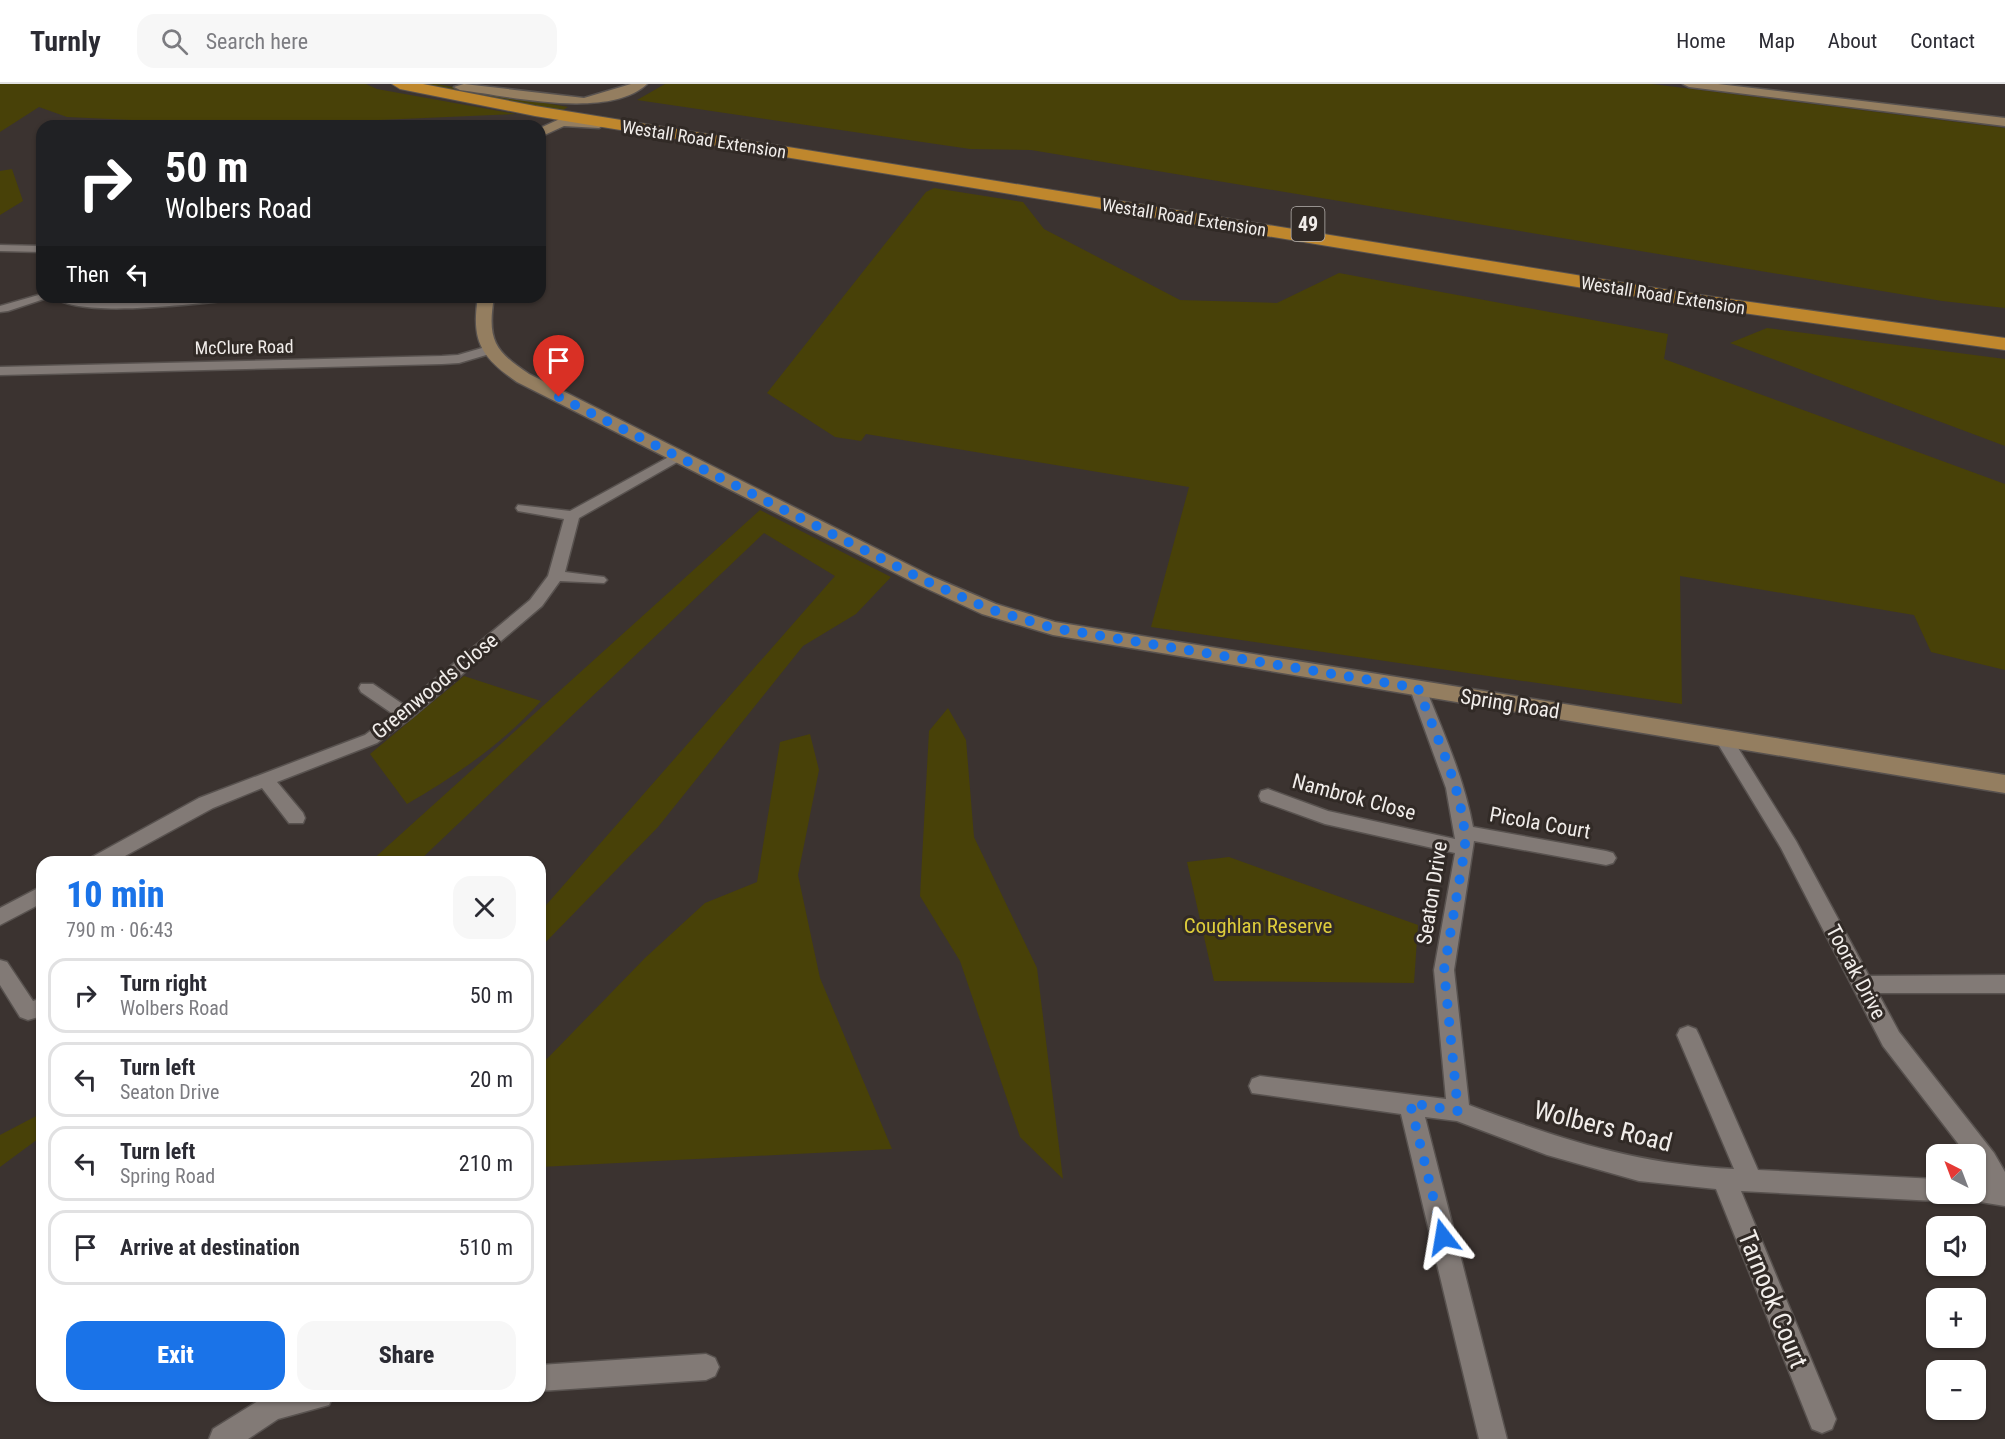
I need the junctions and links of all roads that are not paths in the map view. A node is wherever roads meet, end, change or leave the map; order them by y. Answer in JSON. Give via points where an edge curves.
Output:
{"nodes":[{"id":1,"x":400,"y":84,"type":"edge"},
{"id":2,"x":641,"y":84,"type":"edge"},
{"id":3,"x":1689,"y":84,"type":"edge"},
{"id":4,"x":452,"y":86,"type":"edge"},
{"id":5,"x":618,"y":94,"type":"junction"},
{"id":6,"x":609,"y":112,"type":"junction"},
{"id":7,"x":536,"y":118,"type":"edge"},
{"id":8,"x":2005,"y":122,"type":"edge"},
{"id":9,"x":546,"y":130,"type":"edge"},
{"id":10,"x":658,"y":131,"type":"junction"},
{"id":11,"x":0,"y":248,"type":"edge"},
{"id":12,"x":36,"y":249,"type":"edge"},
{"id":13,"x":36,"y":299,"type":"edge"},
{"id":14,"x":81,"y":303,"type":"edge"},
{"id":15,"x":119,"y":303,"type":"edge"},
{"id":16,"x":485,"y":303,"type":"edge"},
{"id":17,"x":4,"y":309,"type":"dead end"},
{"id":18,"x":2005,"y":329,"type":"edge"},
{"id":19,"x":2005,"y":344,"type":"edge"},
{"id":20,"x":489,"y":350,"type":"junction"},
{"id":21,"x":0,"y":371,"type":"edge"},
{"id":22,"x":676,"y":457,"type":"junction"},
{"id":23,"x":524,"y":508,"type":"dead end"},
{"id":24,"x":572,"y":516,"type":"junction"},
{"id":25,"x":556,"y":576,"type":"junction"},
{"id":26,"x":599,"y":580,"type":"dead end"},
{"id":27,"x":368,"y":688,"type":"dead end"},
{"id":28,"x":1418,"y":688,"type":"junction"},
{"id":29,"x":405,"y":714,"type":"junction"},
{"id":30,"x":1724,"y":739,"type":"junction"},
{"id":31,"x":266,"y":780,"type":"junction"},
{"id":32,"x":2005,"y":784,"type":"edge"},
{"id":33,"x":1268,"y":796,"type":"dead end"},
{"id":34,"x":296,"y":818,"type":"dead end"},
{"id":35,"x":1465,"y":840,"type":"junction"},
{"id":36,"x":110,"y":856,"type":"edge"},
{"id":37,"x":1606,"y":858,"type":"dead end"},
{"id":38,"x":36,"y":897,"type":"edge"},
{"id":39,"x":0,"y":917,"type":"edge"},
{"id":40,"x":0,"y":968,"type":"edge"},
{"id":41,"x":2005,"y":984,"type":"edge"},
{"id":42,"x":1862,"y":985,"type":"junction"},
{"id":43,"x":36,"y":1009,"type":"edge"},
{"id":44,"x":1688,"y":1035,"type":"dead end"},
{"id":45,"x":1260,"y":1086,"type":"dead end"},
{"id":46,"x":1410,"y":1103,"type":"junction"},
{"id":47,"x":1458,"y":1111,"type":"junction"},
{"id":48,"x":1724,"y":1179,"type":"junction"},
{"id":49,"x":1751,"y":1181,"type":"junction"},
{"id":50,"x":1926,"y":1190,"type":"edge"},
{"id":51,"x":1986,"y":1193,"type":"edge"},
{"id":52,"x":2005,"y":1194,"type":"edge"},
{"id":53,"x":706,"y":1367,"type":"dead end"},
{"id":54,"x":546,"y":1378,"type":"edge"},
{"id":55,"x":294,"y":1402,"type":"edge"},
{"id":56,"x":1822,"y":1419,"type":"dead end"},
{"id":57,"x":223,"y":1439,"type":"edge"},
{"id":58,"x":1493,"y":1439,"type":"edge"}],
"edges":[{"from":1,"to":7,"type":"highway","name":"Westall Road Extension","number":"49"},
{"from":2,"to":5,"type":"main road"},
{"from":3,"to":8,"type":"main road"},
{"from":4,"to":5,"type":"main road","via":[[586,102]]},
{"from":4,"to":6,"type":"highway","name":"Westall Road Extension","number":"49"},
{"from":5,"to":6,"type":"main road","via":[[603,104],[602,108]]},
{"from":6,"to":18,"type":"highway","name":"Westall Road Extension","number":"49","via":[[1626,275]]},
{"from":7,"to":10,"type":"highway","name":"Westall Road Extension","number":"49"},
{"from":9,"to":10,"type":"main road","via":[[576,121]]},
{"from":10,"to":19,"type":"highway","name":"Westall Road Extension","number":"49","via":[[1687,299]]},
{"from":11,"to":12,"type":"street"},
{"from":13,"to":17,"type":"street"},
{"from":14,"to":15,"type":"street"},
{"from":16,"to":20,"type":"main road","via":[[482,332]]},
{"from":20,"to":21,"type":"street","name":"McClure Road","via":[[442,360]]},
{"from":20,"to":22,"type":"main road","name":"Spring Road","via":[[523,378]]},
{"from":22,"to":24,"type":"street"},
{"from":22,"to":28,"type":"main road","name":"Spring Road","via":[[989,609],[1053,628]]},
{"from":23,"to":24,"type":"street"},
{"from":24,"to":25,"type":"street","name":"Greenwoods Close"},
{"from":25,"to":26,"type":"street"},
{"from":25,"to":29,"type":"street","name":"Greenwoods Close","via":[[536,603]]},
{"from":27,"to":29,"type":"street"},
{"from":28,"to":30,"type":"main road","name":"Spring Road"},
{"from":28,"to":35,"type":"street","name":"Seaton Drive","via":[[1454,787]]},
{"from":29,"to":31,"type":"street","name":"Greenwoods Close","via":[[371,739]]},
{"from":30,"to":32,"type":"main road","name":"Spring Road"},
{"from":30,"to":42,"type":"street","name":"Toorak Drive","via":[[1789,846]]},
{"from":31,"to":34,"type":"street"},
{"from":31,"to":36,"type":"street","name":"Greenwoods Close","via":[[207,803]]},
{"from":33,"to":35,"type":"street","name":"Nambrok Close","via":[[1325,817]]},
{"from":35,"to":37,"type":"street","name":"Picola Court"},
{"from":35,"to":47,"type":"street","name":"Seaton Drive","via":[[1444,970]]},
{"from":38,"to":39,"type":"street"},
{"from":40,"to":43,"type":"street","via":[[28,1011]]},
{"from":41,"to":42,"type":"street"},
{"from":42,"to":52,"type":"street","name":"Toorak Drive","via":[[1891,1039],[1986,1161]]},
{"from":44,"to":49,"type":"street"},
{"from":45,"to":46,"type":"street","name":"Wolbers Road"},
{"from":46,"to":47,"type":"street","name":"Wolbers Road"},
{"from":46,"to":58,"type":"street"},
{"from":47,"to":48,"type":"street","name":"Wolbers Road","via":[[1547,1145],[1639,1170]]},
{"from":48,"to":49,"type":"street","name":"Wolbers Road"},
{"from":48,"to":56,"type":"street","name":"Tarnook Court"},
{"from":49,"to":50,"type":"street","name":"Wolbers Road"},
{"from":51,"to":52,"type":"street"},
{"from":53,"to":54,"type":"street"},
{"from":55,"to":57,"type":"street","via":[[273,1407]]}]}
